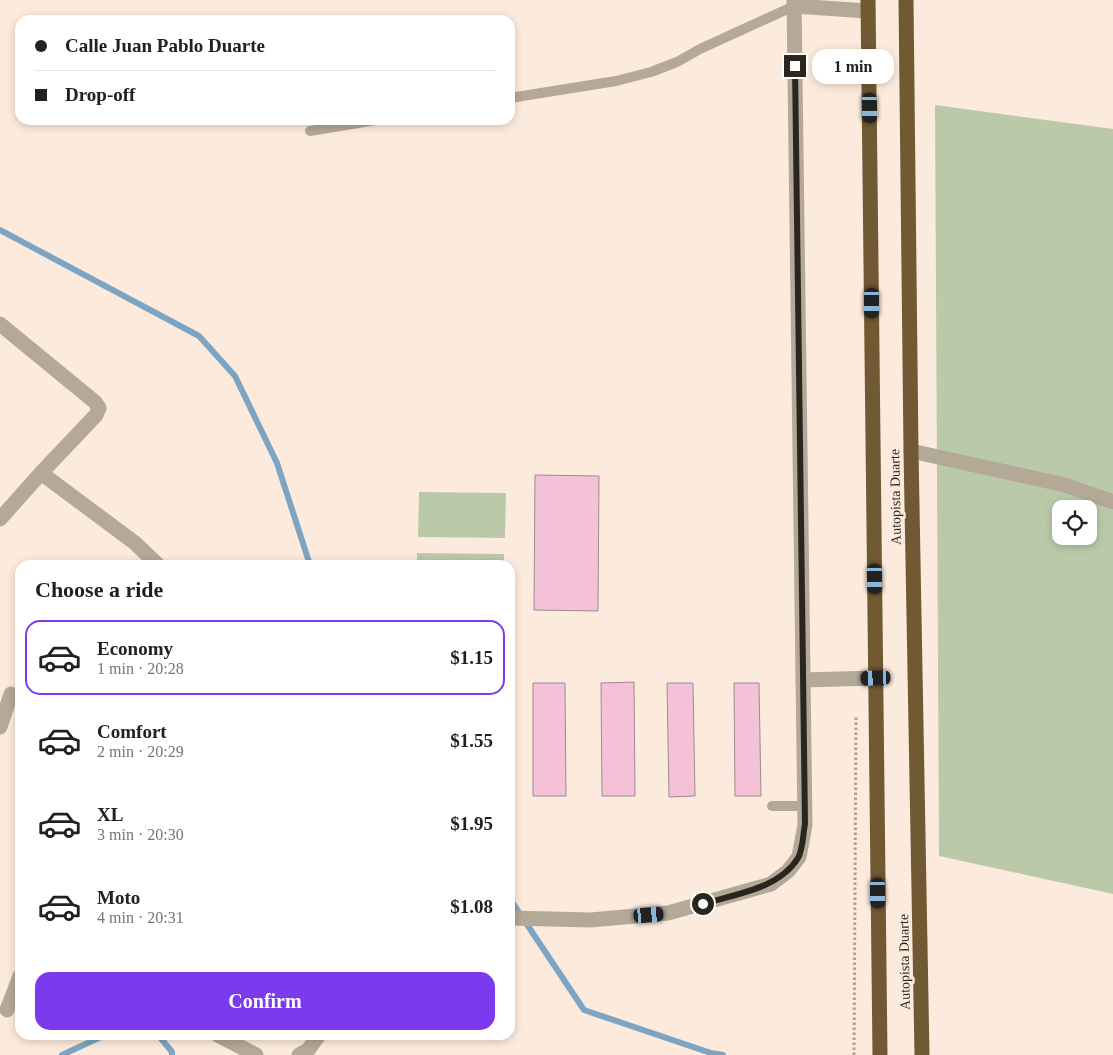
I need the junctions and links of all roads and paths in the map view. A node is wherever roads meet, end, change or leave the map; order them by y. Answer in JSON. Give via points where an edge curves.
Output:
{"nodes":[{"id":1,"x":906,"y":0,"type":"edge"},
{"id":2,"x":794,"y":3,"type":"edge"},
{"id":3,"x":868,"y":5,"type":"edge"},
{"id":4,"x":515,"y":97,"type":"edge"},
{"id":5,"x":346,"y":125,"type":"edge"},
{"id":6,"x":310,"y":131,"type":"dead end"},
{"id":7,"x":0,"y":324,"type":"edge"},
{"id":8,"x":911,"y":451,"type":"junction"},
{"id":9,"x":40,"y":473,"type":"junction"},
{"id":10,"x":1113,"y":502,"type":"edge"},
{"id":11,"x":1,"y":516,"type":"edge"},
{"id":12,"x":153,"y":560,"type":"edge"},
{"id":13,"x":876,"y":678,"type":"junction"},
{"id":14,"x":803,"y":680,"type":"junction"},
{"id":15,"x":10,"y":694,"type":"edge"},
{"id":16,"x":856,"y":708,"type":"dead end"},
{"id":17,"x":0,"y":727,"type":"edge"},
{"id":18,"x":772,"y":806,"type":"dead end"},
{"id":19,"x":805,"y":806,"type":"junction"},
{"id":20,"x":515,"y":918,"type":"edge"},
{"id":21,"x":15,"y":989,"type":"edge"},
{"id":22,"x":7,"y":1010,"type":"dead end"},
{"id":23,"x":228,"y":1040,"type":"edge"},
{"id":24,"x":315,"y":1040,"type":"edge"},
{"id":25,"x":303,"y":1053,"type":"edge"},
{"id":26,"x":256,"y":1055,"type":"edge"},
{"id":27,"x":854,"y":1055,"type":"edge"},
{"id":28,"x":880,"y":1055,"type":"edge"},
{"id":29,"x":922,"y":1055,"type":"edge"}],
"edges":[{"from":1,"to":8,"type":"highway","name":"Autopista Duarte"},
{"from":2,"to":3,"type":"street"},
{"from":2,"to":4,"type":"lane","via":[[651,72]]},
{"from":2,"to":14,"type":"street"},
{"from":3,"to":13,"type":"highway","name":"Autopista Duarte"},
{"from":5,"to":6,"type":"lane"},
{"from":7,"to":9,"type":"street","via":[[99,408]]},
{"from":8,"to":10,"type":"street","via":[[1065,485]]},
{"from":8,"to":29,"type":"highway","name":"Autopista Duarte"},
{"from":9,"to":11,"type":"street"},
{"from":9,"to":12,"type":"street","via":[[135,543]]},
{"from":13,"to":14,"type":"street"},
{"from":13,"to":28,"type":"highway","name":"Autopista Duarte"},
{"from":14,"to":19,"type":"street"},
{"from":15,"to":17,"type":"street"},
{"from":16,"to":27,"type":"path"},
{"from":18,"to":19,"type":"lane"},
{"from":19,"to":20,"type":"street","via":[[799,857],[772,884],[668,913],[591,920]]},
{"from":21,"to":22,"type":"street"},
{"from":23,"to":26,"type":"street"},
{"from":24,"to":25,"type":"street"}]}
